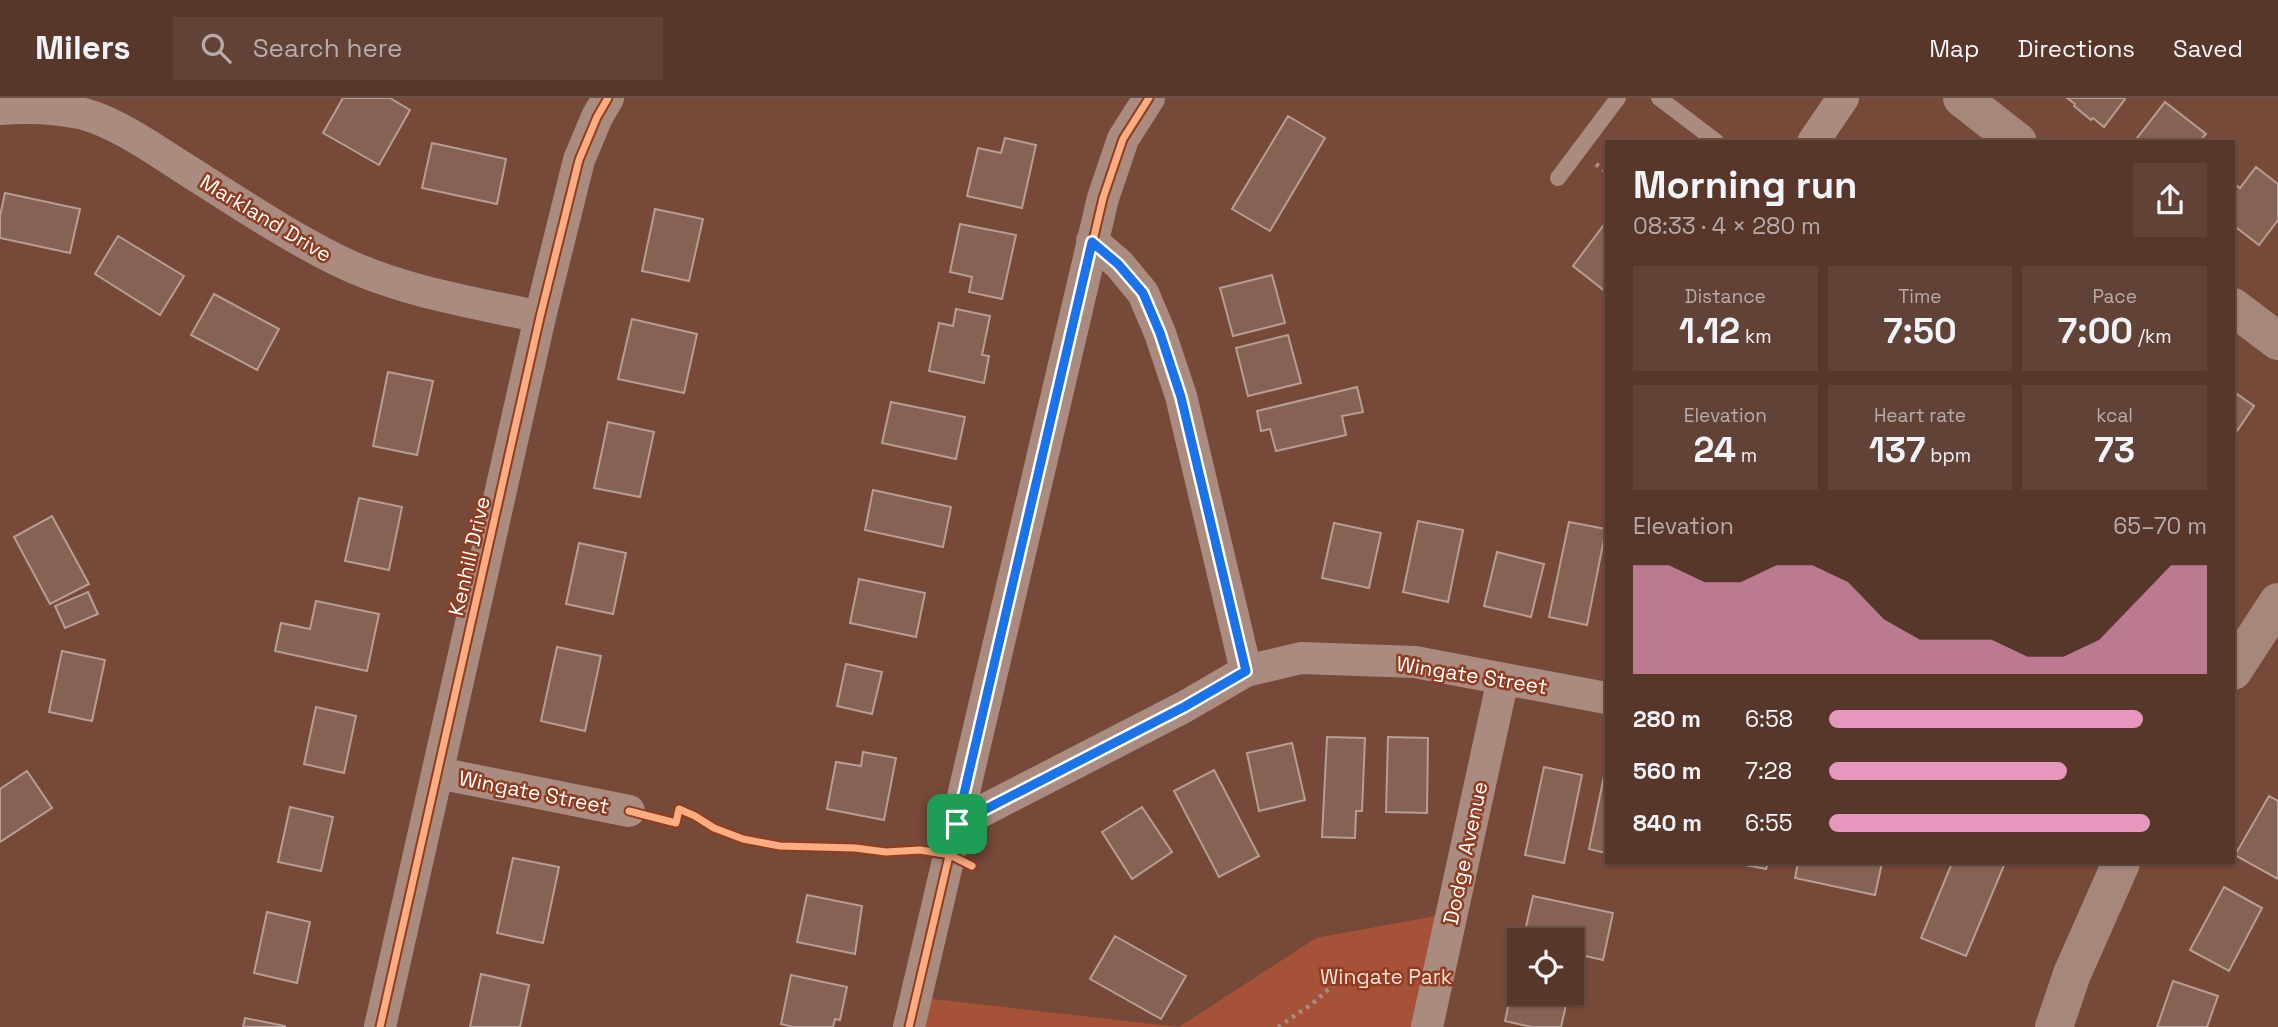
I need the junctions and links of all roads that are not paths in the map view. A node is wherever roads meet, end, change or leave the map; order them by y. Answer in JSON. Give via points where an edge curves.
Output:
{"nodes":[{"id":1,"x":608,"y":98,"type":"edge"},
{"id":2,"x":1149,"y":98,"type":"edge"},
{"id":3,"x":1618,"y":98,"type":"edge"},
{"id":4,"x":1659,"y":98,"type":"edge"},
{"id":5,"x":1843,"y":98,"type":"edge"},
{"id":6,"x":1962,"y":98,"type":"edge"},
{"id":7,"x":98,"y":108,"type":"edge"},
{"id":8,"x":0,"y":109,"type":"edge"},
{"id":9,"x":1714,"y":140,"type":"edge"},
{"id":10,"x":1814,"y":140,"type":"edge"},
{"id":11,"x":2015,"y":140,"type":"edge"},
{"id":12,"x":1558,"y":178,"type":"dead end"},
{"id":13,"x":1092,"y":242,"type":"junction"},
{"id":14,"x":2235,"y":309,"type":"edge"},
{"id":15,"x":540,"y":317,"type":"junction"},
{"id":16,"x":2278,"y":341,"type":"edge"},
{"id":17,"x":2278,"y":601,"type":"edge"},
{"id":18,"x":2238,"y":649,"type":"edge"},
{"id":19,"x":1246,"y":671,"type":"junction"},
{"id":20,"x":1503,"y":679,"type":"junction"},
{"id":21,"x":1605,"y":698,"type":"edge"},
{"id":22,"x":438,"y":773,"type":"junction"},
{"id":23,"x":629,"y":811,"type":"dead end"},
{"id":24,"x":957,"y":824,"type":"junction"},
{"id":25,"x":2121,"y":864,"type":"edge"},
{"id":26,"x":380,"y":1027,"type":"edge"},
{"id":27,"x":909,"y":1027,"type":"edge"},
{"id":28,"x":1427,"y":1027,"type":"edge"},
{"id":29,"x":2054,"y":1027,"type":"edge"}],
"edges":[{"from":1,"to":15,"type":"street","name":"Kenhill Drive","via":[[579,160]]},
{"from":2,"to":13,"type":"street","via":[[1123,139]]},
{"from":3,"to":12,"type":"lane"},
{"from":4,"to":9,"type":"lane"},
{"from":5,"to":10,"type":"street"},
{"from":6,"to":11,"type":"main road"},
{"from":7,"to":8,"type":"street","name":"Markland Drive","via":[[84,114]]},
{"from":7,"to":15,"type":"street","name":"Markland Drive","via":[[138,139],[338,261],[437,294]]},
{"from":13,"to":19,"type":"street","via":[[1143,293],[1160,333],[1181,397]]},
{"from":13,"to":24,"type":"street"},
{"from":14,"to":16,"type":"main road"},
{"from":15,"to":22,"type":"street","name":"Kenhill Drive"},
{"from":17,"to":18,"type":"main road"},
{"from":19,"to":20,"type":"street","name":"Wingate Street","via":[[1301,658],[1415,662]]},
{"from":19,"to":24,"type":"street","name":"Wingate Street"},
{"from":20,"to":21,"type":"street","name":"Wingate Street"},
{"from":20,"to":28,"type":"street","name":"Dodge Avenue"},
{"from":22,"to":23,"type":"street","name":"Wingate Street"},
{"from":22,"to":26,"type":"street","name":"Kenhill Drive"},
{"from":24,"to":27,"type":"street"},
{"from":25,"to":29,"type":"main road"}]}
